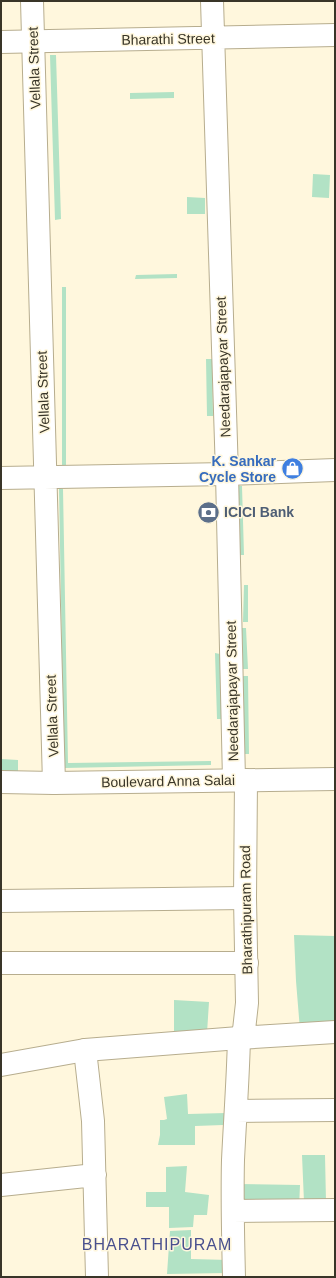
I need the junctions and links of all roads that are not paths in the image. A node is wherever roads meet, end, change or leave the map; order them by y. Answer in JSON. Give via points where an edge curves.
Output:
{"nodes":[{"id":1,"x":32,"y":1,"type":"edge"},
{"id":2,"x":212,"y":1,"type":"edge"},
{"id":3,"x":335,"y":35,"type":"edge"},
{"id":4,"x":213,"y":38,"type":"junction"},
{"id":5,"x":1,"y":42,"type":"edge"},
{"id":6,"x":33,"y":42,"type":"junction"},
{"id":7,"x":335,"y":470,"type":"edge"},
{"id":8,"x":227,"y":474,"type":"junction"},
{"id":9,"x":46,"y":477,"type":"junction"},
{"id":10,"x":1,"y":478,"type":"edge"},
{"id":11,"x":335,"y":779,"type":"edge"},
{"id":12,"x":240,"y":780,"type":"junction"},
{"id":13,"x":1,"y":782,"type":"edge"},
{"id":14,"x":54,"y":783,"type":"junction"},
{"id":15,"x":245,"y":898,"type":"junction"},
{"id":16,"x":1,"y":901,"type":"edge"},
{"id":17,"x":247,"y":962,"type":"junction"},
{"id":18,"x":1,"y":963,"type":"edge"},
{"id":19,"x":335,"y":1032,"type":"edge"},
{"id":20,"x":239,"y":1038,"type":"junction"},
{"id":21,"x":85,"y":1050,"type":"junction"},
{"id":22,"x":1,"y":1066,"type":"edge"},
{"id":23,"x":335,"y":1110,"type":"edge"},
{"id":24,"x":236,"y":1111,"type":"junction"},
{"id":25,"x":95,"y":1175,"type":"junction"},
{"id":26,"x":1,"y":1185,"type":"edge"},
{"id":27,"x":335,"y":1210,"type":"edge"},
{"id":28,"x":232,"y":1211,"type":"junction"},
{"id":29,"x":97,"y":1277,"type":"edge"},
{"id":30,"x":234,"y":1277,"type":"edge"}],
"edges":[{"from":1,"to":6,"type":"street","name":"Vellala Street"},
{"from":2,"to":4,"type":"street","name":"Needarajapayar Street"},
{"from":3,"to":4,"type":"street","name":"Bharathi Street"},
{"from":4,"to":6,"type":"street","name":"Bharathi Street"},
{"from":4,"to":8,"type":"street","name":"Needarajapayar Street"},
{"from":5,"to":6,"type":"street","name":"Bharathi Street"},
{"from":6,"to":9,"type":"street","name":"Vellala Street"},
{"from":7,"to":8,"type":"street"},
{"from":8,"to":9,"type":"street"},
{"from":8,"to":12,"type":"street","name":"Needarajapayar Street"},
{"from":9,"to":10,"type":"street"},
{"from":9,"to":14,"type":"street","name":"Vellala Street"},
{"from":11,"to":12,"type":"street","name":"Boulevard Anna Salai"},
{"from":12,"to":14,"type":"street","name":"Boulevard Anna Salai"},
{"from":12,"to":15,"type":"street","name":"Bharathipuram Road"},
{"from":13,"to":14,"type":"street","name":"Boulevard Anna Salai"},
{"from":15,"to":16,"type":"street"},
{"from":15,"to":17,"type":"street","name":"Bharathipuram Road"},
{"from":17,"to":18,"type":"street"},
{"from":17,"to":20,"type":"street","name":"Bharathipuram Road","via":[[244,1030]]},
{"from":19,"to":20,"type":"street"},
{"from":20,"to":21,"type":"street"},
{"from":20,"to":24,"type":"street","name":"Bharathipuram Road"},
{"from":21,"to":22,"type":"street"},
{"from":21,"to":25,"type":"street"},
{"from":23,"to":24,"type":"street"},
{"from":24,"to":28,"type":"street","name":"Bharathipuram Road"},
{"from":25,"to":26,"type":"street"},
{"from":25,"to":29,"type":"street"},
{"from":27,"to":28,"type":"street"},
{"from":28,"to":30,"type":"street","name":"Bharathipuram Road"}]}
